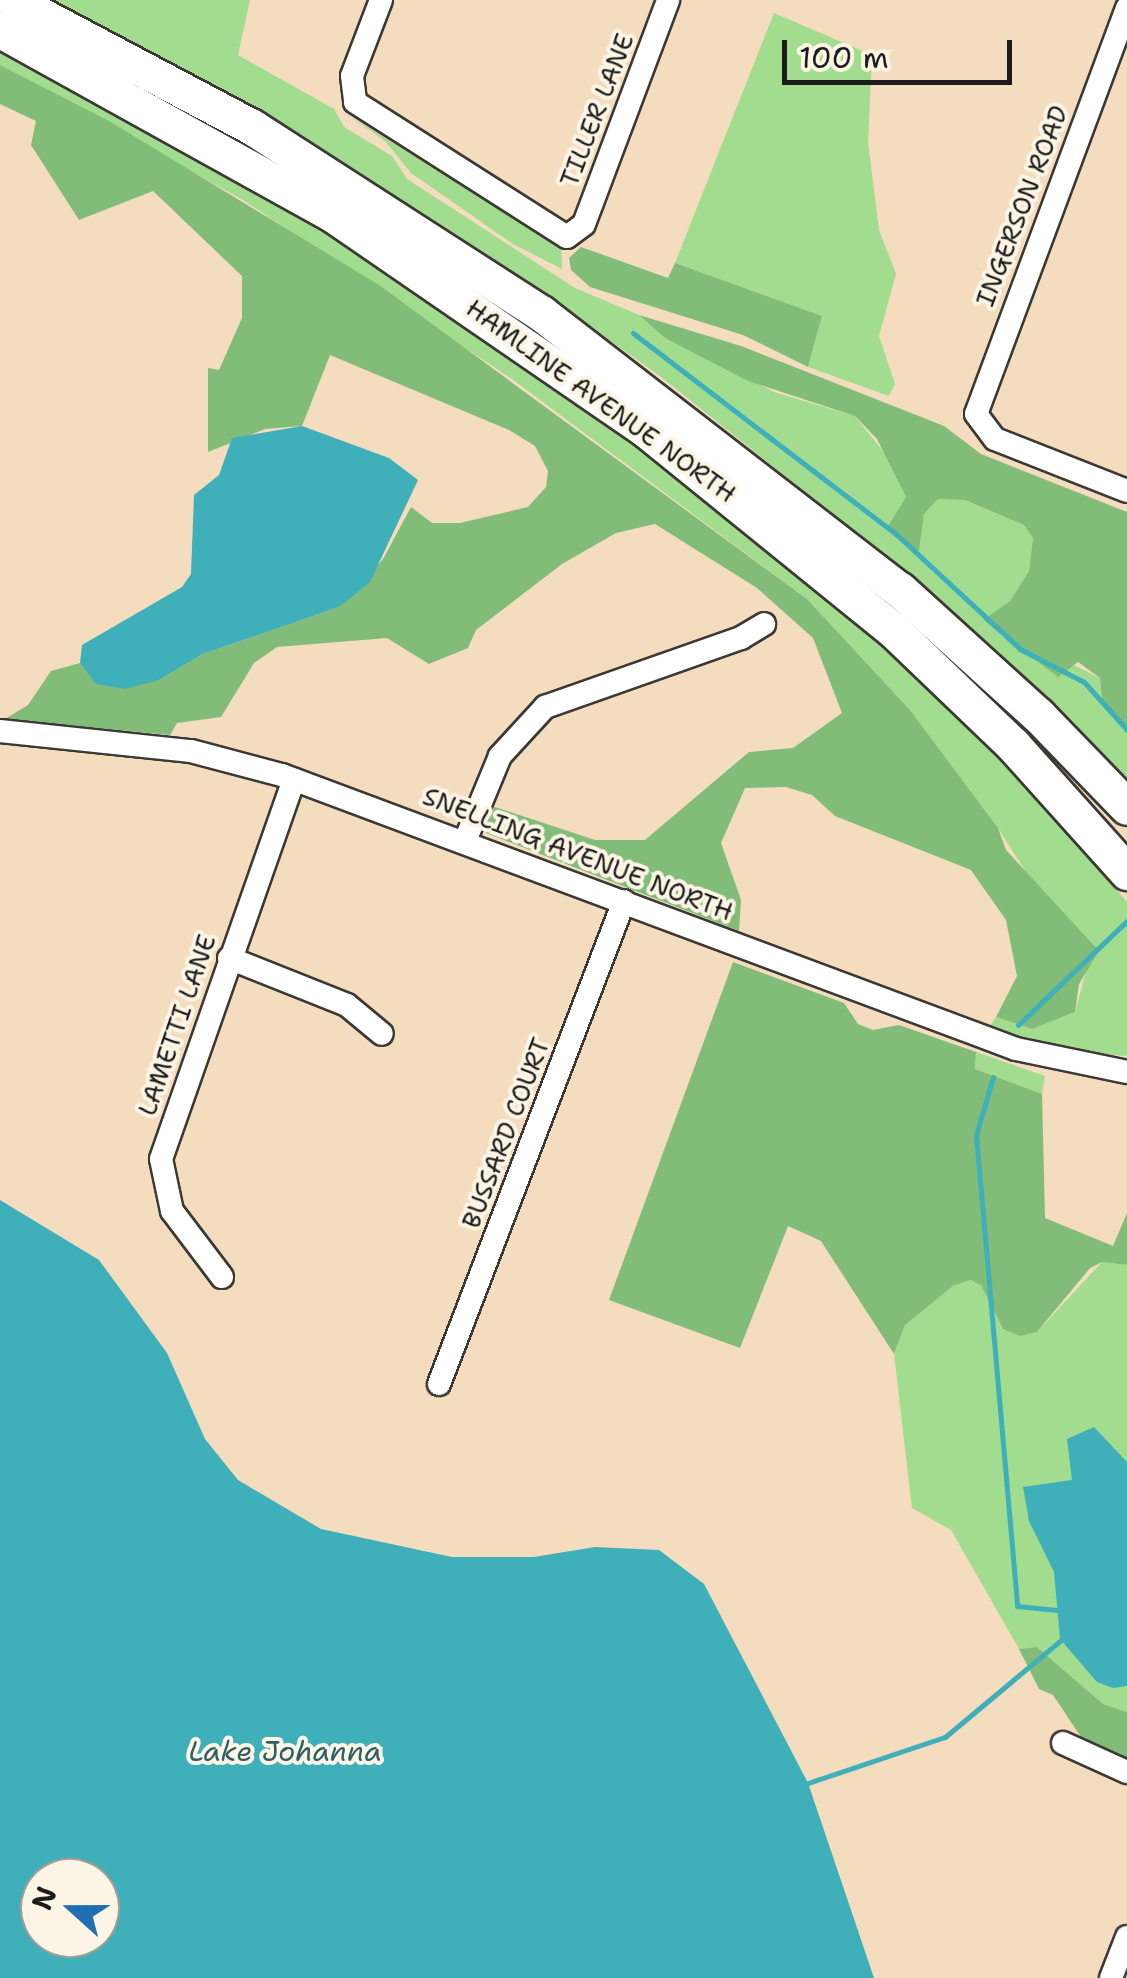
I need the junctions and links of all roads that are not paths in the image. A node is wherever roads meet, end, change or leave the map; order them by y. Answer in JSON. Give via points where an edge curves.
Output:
{"nodes":[{"id":1,"x":12,"y":0,"type":"edge"},
{"id":2,"x":381,"y":0,"type":"edge"},
{"id":3,"x":668,"y":0,"type":"edge"},
{"id":4,"x":1127,"y":8,"type":"edge"},
{"id":5,"x":0,"y":30,"type":"edge"},
{"id":6,"x":1127,"y":491,"type":"edge"},
{"id":7,"x":764,"y":624,"type":"dead end"},
{"id":8,"x":0,"y":731,"type":"edge"},
{"id":9,"x":294,"y":780,"type":"junction"},
{"id":10,"x":1127,"y":807,"type":"edge"},
{"id":11,"x":465,"y":841,"type":"junction"},
{"id":12,"x":1127,"y":872,"type":"edge"},
{"id":13,"x":624,"y":900,"type":"junction"},
{"id":14,"x":228,"y":958,"type":"junction"},
{"id":15,"x":382,"y":1034,"type":"dead end"},
{"id":16,"x":1127,"y":1072,"type":"edge"},
{"id":17,"x":222,"y":1278,"type":"dead end"},
{"id":18,"x":439,"y":1384,"type":"dead end"},
{"id":19,"x":1063,"y":1744,"type":"dead end"},
{"id":20,"x":1127,"y":1772,"type":"edge"},
{"id":21,"x":1127,"y":1936,"type":"edge"},
{"id":22,"x":1112,"y":1978,"type":"edge"}],
"edges":[{"from":1,"to":10,"type":"highway","name":"HAMLINE AVENUE NORTH","via":[[252,128],[541,313],[900,590],[1038,714]]},
{"from":2,"to":3,"type":"street","name":"TILLER LANE","via":[[352,76],[351,94],[362,108],[560,236],[572,236],[584,224]]},
{"from":4,"to":6,"type":"street","name":"INGERSON ROAD","via":[[978,399],[979,425],[995,439]]},
{"from":5,"to":12,"type":"highway","name":"HAMLINE AVENUE NORTH","via":[[335,216],[630,418],[892,629],[1013,744]]},
{"from":7,"to":11,"type":"street","via":[[545,707],[500,756]]},
{"from":8,"to":9,"type":"street","name":"SNELLING AVENUE NORTH","via":[[191,751]]},
{"from":9,"to":11,"type":"street","name":"SNELLING AVENUE NORTH"},
{"from":9,"to":14,"type":"street","name":"LAMETTI LANE"},
{"from":11,"to":13,"type":"street","name":"SNELLING AVENUE NORTH"},
{"from":13,"to":16,"type":"street","name":"SNELLING AVENUE NORTH","via":[[1016,1048]]},
{"from":13,"to":18,"type":"street","name":"BUSSARD COURT"},
{"from":14,"to":15,"type":"street","via":[[346,1005]]},
{"from":14,"to":17,"type":"street","name":"LAMETTI LANE","via":[[160,1159],[172,1211]]},
{"from":19,"to":20,"type":"street"},
{"from":21,"to":22,"type":"street"}]}
